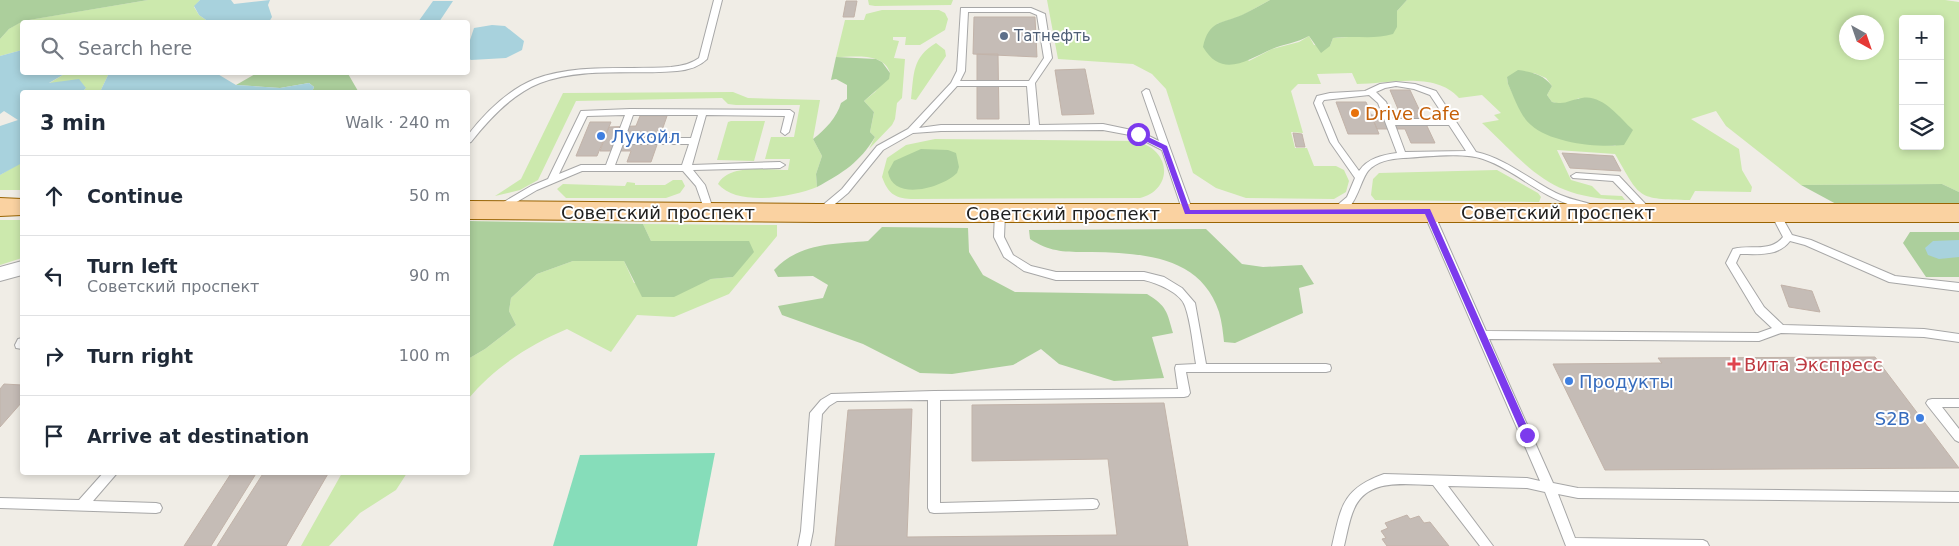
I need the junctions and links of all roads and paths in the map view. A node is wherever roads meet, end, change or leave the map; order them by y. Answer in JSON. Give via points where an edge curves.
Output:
{"nodes":[{"id":1,"x":718,"y":0,"type":"edge"},
{"id":2,"x":1031,"y":83,"type":"junction"},
{"id":3,"x":955,"y":84,"type":"junction"},
{"id":4,"x":1146,"y":92,"type":"dead end"},
{"id":5,"x":1372,"y":93,"type":"junction"},
{"id":6,"x":630,"y":112,"type":"junction"},
{"id":7,"x":703,"y":112,"type":"junction"},
{"id":8,"x":1390,"y":122,"type":"junction"},
{"id":9,"x":1452,"y":122,"type":"junction"},
{"id":10,"x":1035,"y":127,"type":"junction"},
{"id":11,"x":911,"y":131,"type":"junction"},
{"id":12,"x":785,"y":132,"type":"dead end"},
{"id":13,"x":470,"y":137,"type":"edge"},
{"id":14,"x":620,"y":141,"type":"junction"},
{"id":15,"x":695,"y":141,"type":"junction"},
{"id":16,"x":1165,"y":148,"type":"junction"},
{"id":17,"x":1473,"y":154,"type":"junction"},
{"id":18,"x":1402,"y":155,"type":"junction"},
{"id":19,"x":780,"y":165,"type":"dead end"},
{"id":20,"x":609,"y":168,"type":"junction"},
{"id":21,"x":686,"y":168,"type":"junction"},
{"id":22,"x":1576,"y":176,"type":"dead end"},
{"id":23,"x":1359,"y":177,"type":"junction"},
{"id":24,"x":552,"y":179,"type":"junction"},
{"id":25,"x":0,"y":207,"type":"edge"},
{"id":26,"x":20,"y":207,"type":"edge"},
{"id":27,"x":470,"y":210,"type":"edge"},
{"id":28,"x":495,"y":211,"type":"junction"},
{"id":29,"x":1428,"y":211,"type":"junction"},
{"id":30,"x":709,"y":212,"type":"junction"},
{"id":31,"x":1000,"y":212,"type":"junction"},
{"id":32,"x":1188,"y":212,"type":"junction"},
{"id":33,"x":1333,"y":212,"type":"junction"},
{"id":34,"x":1615,"y":212,"type":"junction"},
{"id":35,"x":1648,"y":212,"type":"junction"},
{"id":36,"x":1776,"y":212,"type":"junction"},
{"id":37,"x":1959,"y":212,"type":"edge"},
{"id":38,"x":818,"y":213,"type":"junction"},
{"id":39,"x":1788,"y":237,"type":"junction"},
{"id":40,"x":20,"y":269,"type":"edge"},
{"id":41,"x":0,"y":274,"type":"edge"},
{"id":42,"x":1959,"y":286,"type":"edge"},
{"id":43,"x":1780,"y":329,"type":"junction"},
{"id":44,"x":1483,"y":335,"type":"junction"},
{"id":45,"x":1959,"y":338,"type":"edge"},
{"id":46,"x":1326,"y":368,"type":"dead end"},
{"id":47,"x":1202,"y":369,"type":"junction"},
{"id":48,"x":934,"y":395,"type":"junction"},
{"id":49,"x":1959,"y":403,"type":"edge"},
{"id":50,"x":1959,"y":438,"type":"edge"},
{"id":51,"x":109,"y":475,"type":"edge"},
{"id":52,"x":1437,"y":481,"type":"junction"},
{"id":53,"x":1549,"y":487,"type":"junction"},
{"id":54,"x":1959,"y":497,"type":"edge"},
{"id":55,"x":0,"y":503,"type":"edge"},
{"id":56,"x":1093,"y":504,"type":"dead end"},
{"id":57,"x":82,"y":506,"type":"junction"},
{"id":58,"x":156,"y":508,"type":"dead end"},
{"id":59,"x":1571,"y":545,"type":"edge"},
{"id":60,"x":1649,"y":545,"type":"edge"},
{"id":61,"x":804,"y":546,"type":"edge"},
{"id":62,"x":1338,"y":546,"type":"edge"},
{"id":63,"x":1487,"y":546,"type":"edge"},
{"id":64,"x":1704,"y":546,"type":"edge"}],
"edges":[{"from":1,"to":13,"type":"lane","via":[[704,59],[698,64],[546,78],[518,92],[480,123]]},
{"from":2,"to":3,"type":"lane"},
{"from":2,"to":3,"type":"lane","via":[[1048,58],[1041,14],[1031,10],[964,10],[961,71]]},
{"from":2,"to":10,"type":"lane"},
{"from":3,"to":11,"type":"lane"},
{"from":4,"to":16,"type":"lane"},
{"from":5,"to":8,"type":"lane","via":[[1382,102]]},
{"from":5,"to":9,"type":"lane","via":[[1383,86],[1423,88],[1433,93]]},
{"from":5,"to":23,"type":"lane","via":[[1328,95],[1320,98],[1318,103],[1334,142]]},
{"from":6,"to":7,"type":"lane"},
{"from":6,"to":14,"type":"lane"},
{"from":6,"to":24,"type":"lane","via":[[584,112]]},
{"from":7,"to":12,"type":"lane","via":[[790,112]]},
{"from":7,"to":15,"type":"lane"},
{"from":8,"to":9,"type":"lane"},
{"from":8,"to":18,"type":"lane"},
{"from":9,"to":17,"type":"lane"},
{"from":10,"to":11,"type":"lane"},
{"from":10,"to":16,"type":"lane","via":[[1103,127],[1138,134]]},
{"from":11,"to":38,"type":"lane","via":[[880,148],[845,191]]},
{"from":14,"to":15,"type":"lane"},
{"from":14,"to":20,"type":"lane"},
{"from":15,"to":21,"type":"lane"},
{"from":16,"to":32,"type":"lane"},
{"from":17,"to":18,"type":"lane"},
{"from":17,"to":34,"type":"lane","via":[[1518,172],[1554,196]]},
{"from":18,"to":23,"type":"lane","via":[[1372,163]]},
{"from":19,"to":21,"type":"lane"},
{"from":20,"to":21,"type":"lane"},
{"from":20,"to":24,"type":"lane","via":[[581,168]]},
{"from":21,"to":30,"type":"lane","via":[[700,185]]},
{"from":22,"to":35,"type":"lane","via":[[1616,178]]},
{"from":23,"to":33,"type":"lane","via":[[1356,192],[1348,204]]},
{"from":24,"to":28,"type":"lane"},
{"from":25,"to":26,"type":"main road"},
{"from":27,"to":28,"type":"main road","name":"Советский проспект"},
{"from":28,"to":30,"type":"main road","name":"Советский проспект"},
{"from":29,"to":33,"type":"main road","name":"Советский проспект"},
{"from":29,"to":34,"type":"main road","name":"Советский проспект"},
{"from":29,"to":44,"type":"lane"},
{"from":30,"to":38,"type":"main road","name":"Советский проспект"},
{"from":31,"to":32,"type":"main road","name":"Советский проспект"},
{"from":31,"to":38,"type":"main road","name":"Советский проспект"},
{"from":31,"to":47,"type":"lane","via":[[999,238],[1010,257],[1028,269],[1056,276],[1144,276],[1160,280],[1178,291],[1190,303]]},
{"from":32,"to":33,"type":"main road","name":"Советский проспект"},
{"from":34,"to":35,"type":"main road","name":"Советский проспект"},
{"from":35,"to":36,"type":"main road","name":"Советский проспект"},
{"from":36,"to":37,"type":"main road","name":"Советский проспект"},
{"from":36,"to":39,"type":"lane"},
{"from":39,"to":42,"type":"lane","via":[[1808,242],[1892,279]]},
{"from":39,"to":43,"type":"lane","via":[[1784,245],[1776,249],[1736,252],[1732,263],[1760,310]]},
{"from":40,"to":41,"type":"street"},
{"from":43,"to":44,"type":"lane","via":[[1759,337]]},
{"from":43,"to":45,"type":"lane","via":[[1924,333]]},
{"from":44,"to":53,"type":"lane"},
{"from":46,"to":47,"type":"lane"},
{"from":47,"to":48,"type":"lane","via":[[1180,368],[1184,392]]},
{"from":48,"to":56,"type":"lane","via":[[934,508]]},
{"from":48,"to":61,"type":"lane","via":[[835,397],[816,413],[808,531]]},
{"from":49,"to":50,"type":"lane","via":[[1932,403]]},
{"from":51,"to":57,"type":"lane"},
{"from":52,"to":53,"type":"lane","via":[[1527,483]]},
{"from":52,"to":62,"type":"lane","via":[[1393,478],[1366,486],[1350,499]]},
{"from":52,"to":63,"type":"lane"},
{"from":53,"to":54,"type":"lane","via":[[1578,493]]},
{"from":53,"to":59,"type":"lane"},
{"from":55,"to":57,"type":"lane"},
{"from":57,"to":58,"type":"lane"},
{"from":59,"to":60,"type":"lane"},
{"from":60,"to":64,"type":"lane"}]}
